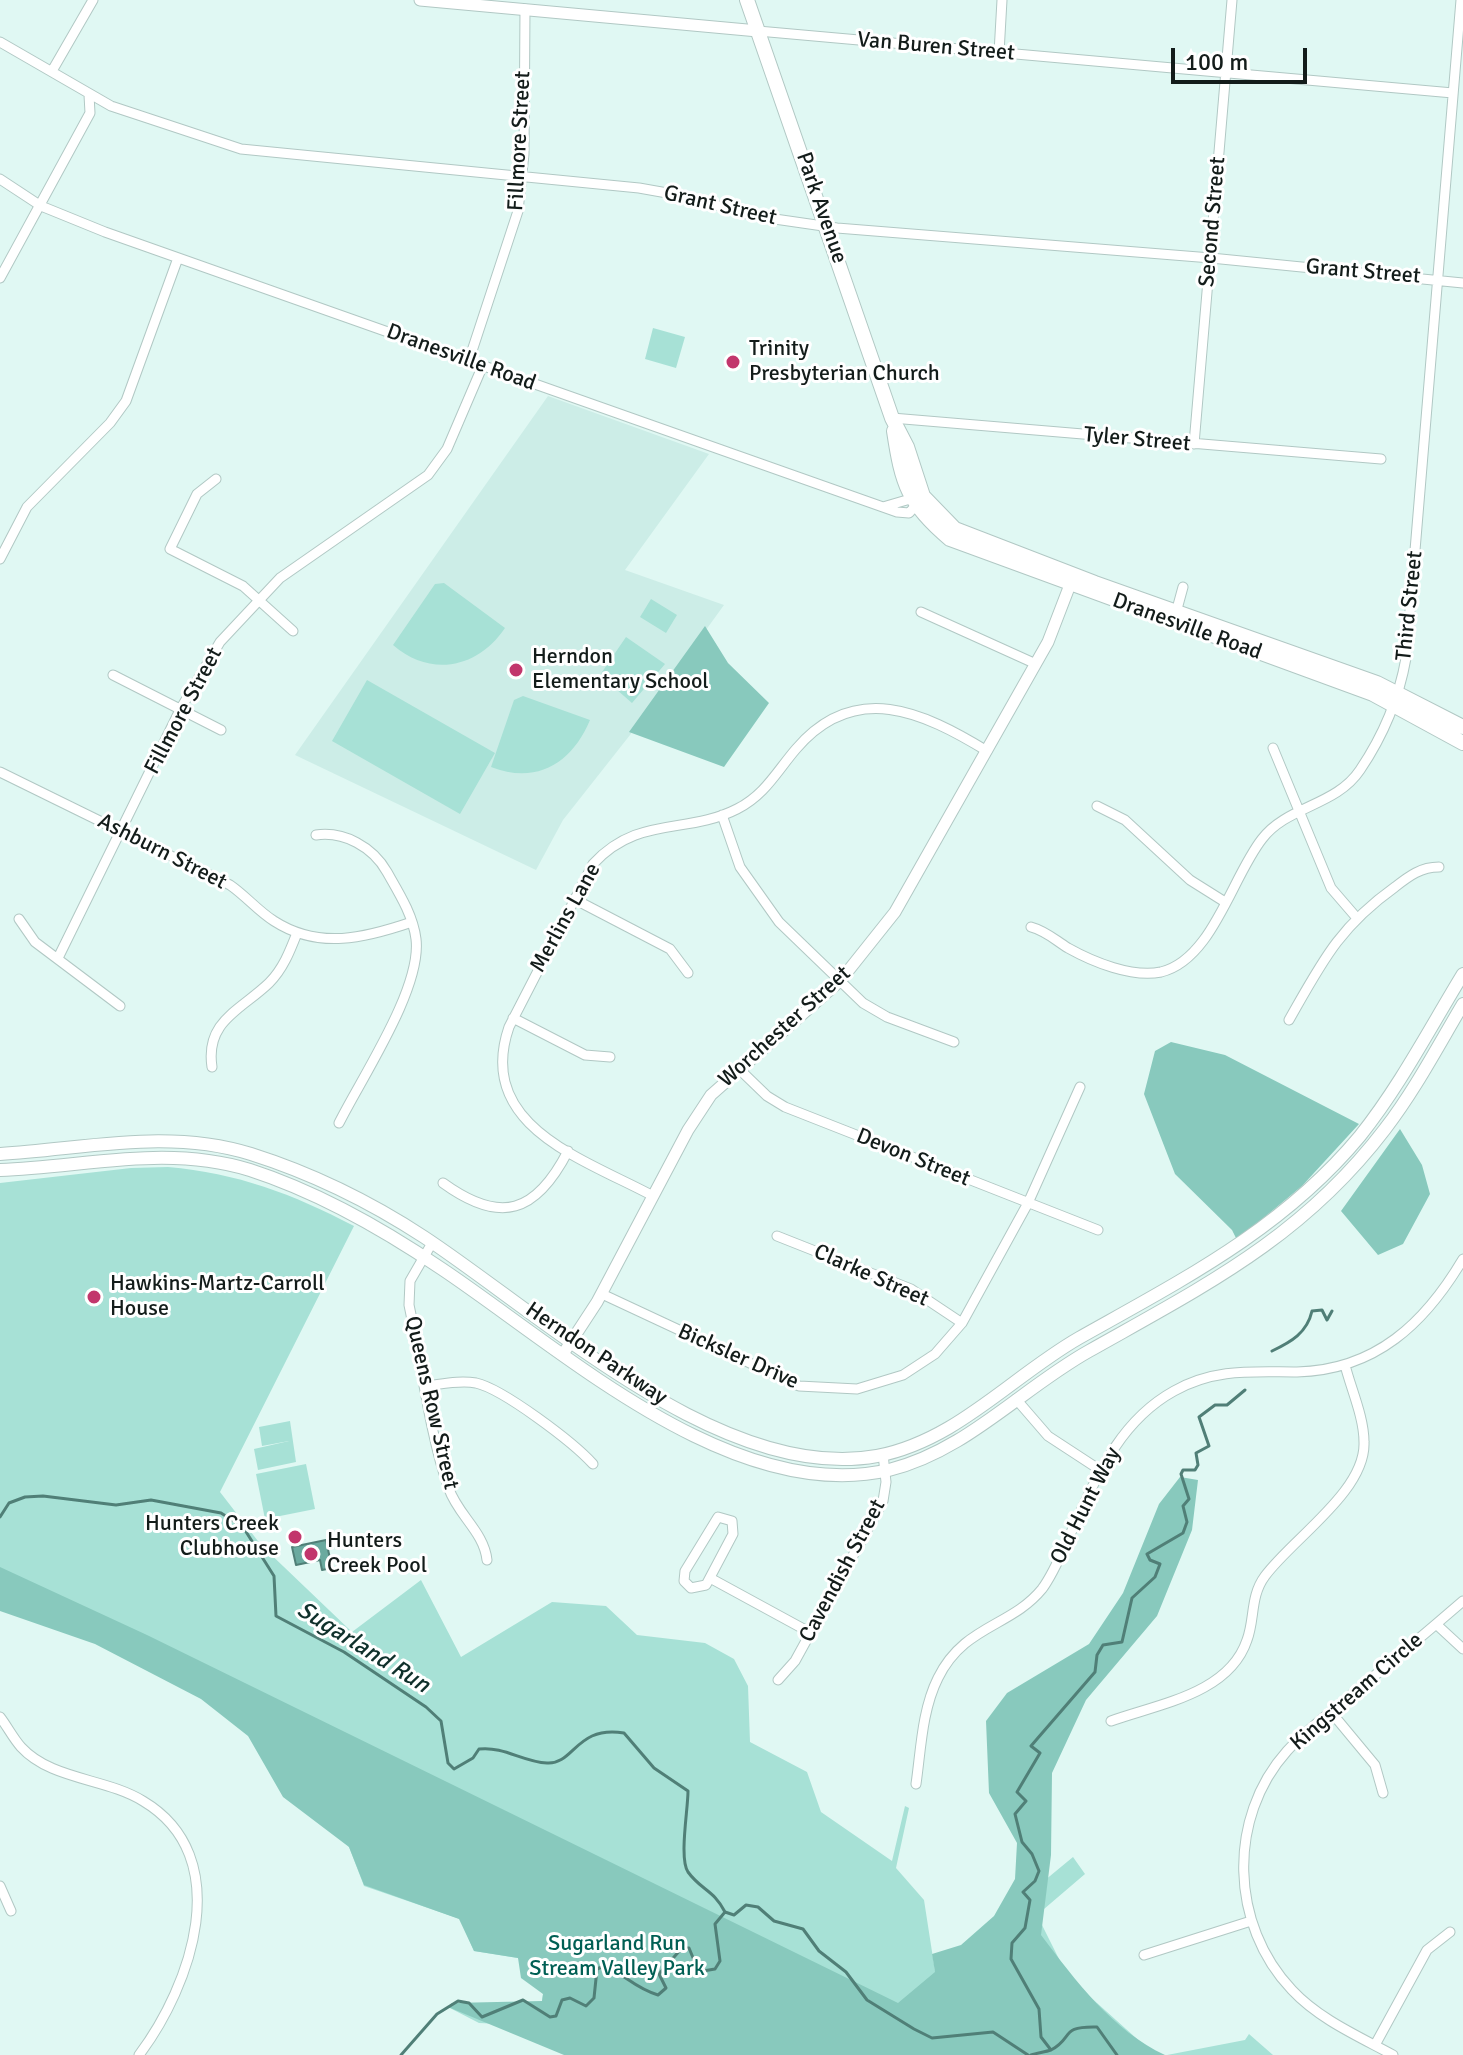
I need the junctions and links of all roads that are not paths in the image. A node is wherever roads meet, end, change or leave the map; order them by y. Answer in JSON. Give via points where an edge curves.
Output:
{"nodes":[{"id":1,"x":93,"y":0,"type":"edge"},
{"id":2,"x":420,"y":0,"type":"edge"},
{"id":3,"x":747,"y":0,"type":"edge"},
{"id":4,"x":1002,"y":0,"type":"edge"},
{"id":5,"x":1232,"y":0,"type":"edge"},
{"id":6,"x":1461,"y":0,"type":"edge"},
{"id":7,"x":525,"y":9,"type":"junction"},
{"id":8,"x":758,"y":31,"type":"junction"},
{"id":9,"x":0,"y":42,"type":"edge"},
{"id":10,"x":999,"y":53,"type":"junction"},
{"id":11,"x":52,"y":71,"type":"junction"},
{"id":12,"x":1227,"y":73,"type":"junction"},
{"id":13,"x":1453,"y":93,"type":"junction"},
{"id":14,"x":89,"y":95,"type":"junction"},
{"id":15,"x":523,"y":177,"type":"junction"},
{"id":16,"x":0,"y":179,"type":"edge"},
{"id":17,"x":41,"y":206,"type":"junction"},
{"id":18,"x":828,"y":226,"type":"junction"},
{"id":19,"x":178,"y":258,"type":"junction"},
{"id":20,"x":1211,"y":258,"type":"junction"},
{"id":21,"x":0,"y":278,"type":"edge"},
{"id":22,"x":1438,"y":279,"type":"junction"},
{"id":23,"x":1463,"y":283,"type":"edge"},
{"id":24,"x":469,"y":360,"type":"junction"},
{"id":25,"x":483,"y":365,"type":"junction"},
{"id":26,"x":892,"y":418,"type":"junction"},
{"id":27,"x":1194,"y":444,"type":"junction"},
{"id":28,"x":1381,"y":459,"type":"dead end"},
{"id":29,"x":216,"y":479,"type":"dead end"},
{"id":30,"x":916,"y":500,"type":"junction"},
{"id":31,"x":0,"y":559,"type":"edge"},
{"id":32,"x":1072,"y":580,"type":"junction"},
{"id":33,"x":1183,"y":587,"type":"dead end"},
{"id":34,"x":259,"y":598,"type":"junction"},
{"id":35,"x":1177,"y":609,"type":"junction"},
{"id":36,"x":921,"y":612,"type":"dead end"},
{"id":37,"x":293,"y":631,"type":"dead end"},
{"id":38,"x":1036,"y":664,"type":"junction"},
{"id":39,"x":113,"y":675,"type":"dead end"},
{"id":40,"x":1397,"y":698,"type":"junction"},
{"id":41,"x":181,"y":708,"type":"junction"},
{"id":42,"x":1463,"y":727,"type":"edge"},
{"id":43,"x":221,"y":730,"type":"dead end"},
{"id":44,"x":1463,"y":743,"type":"edge"},
{"id":45,"x":1273,"y":748,"type":"dead end"},
{"id":46,"x":987,"y":751,"type":"junction"},
{"id":47,"x":0,"y":772,"type":"edge"},
{"id":48,"x":1097,"y":806,"type":"dead end"},
{"id":49,"x":1300,"y":813,"type":"junction"},
{"id":50,"x":722,"y":815,"type":"junction"},
{"id":51,"x":121,"y":831,"type":"junction"},
{"id":52,"x":316,"y":835,"type":"dead end"},
{"id":53,"x":1439,"y":867,"type":"dead end"},
{"id":54,"x":574,"y":899,"type":"junction"},
{"id":55,"x":1225,"y":902,"type":"junction"},
{"id":56,"x":1356,"y":917,"type":"junction"},
{"id":57,"x":19,"y":919,"type":"dead end"},
{"id":58,"x":412,"y":922,"type":"junction"},
{"id":59,"x":1031,"y":927,"type":"dead end"},
{"id":60,"x":297,"y":933,"type":"junction"},
{"id":61,"x":58,"y":958,"type":"junction"},
{"id":62,"x":688,"y":973,"type":"dead end"},
{"id":63,"x":1463,"y":974,"type":"edge"},
{"id":64,"x":840,"y":981,"type":"junction"},
{"id":65,"x":1463,"y":1004,"type":"edge"},
{"id":66,"x":120,"y":1006,"type":"dead end"},
{"id":67,"x":513,"y":1018,"type":"junction"},
{"id":68,"x":1289,"y":1020,"type":"dead end"},
{"id":69,"x":954,"y":1042,"type":"dead end"},
{"id":70,"x":610,"y":1057,"type":"dead end"},
{"id":71,"x":212,"y":1067,"type":"dead end"},
{"id":72,"x":738,"y":1068,"type":"junction"},
{"id":73,"x":1080,"y":1087,"type":"dead end"},
{"id":74,"x":339,"y":1123,"type":"dead end"},
{"id":75,"x":568,"y":1151,"type":"junction"},
{"id":76,"x":0,"y":1154,"type":"edge"},
{"id":77,"x":0,"y":1170,"type":"edge"},
{"id":78,"x":443,"y":1183,"type":"dead end"},
{"id":79,"x":653,"y":1196,"type":"junction"},
{"id":80,"x":1028,"y":1203,"type":"junction"},
{"id":81,"x":1098,"y":1230,"type":"dead end"},
{"id":82,"x":777,"y":1236,"type":"dead end"},
{"id":83,"x":432,"y":1243,"type":"junction"},
{"id":84,"x":423,"y":1256,"type":"junction"},
{"id":85,"x":1463,"y":1259,"type":"edge"},
{"id":86,"x":602,"y":1294,"type":"junction"},
{"id":87,"x":962,"y":1323,"type":"junction"},
{"id":88,"x":572,"y":1341,"type":"junction"},
{"id":89,"x":563,"y":1354,"type":"junction"},
{"id":90,"x":1345,"y":1365,"type":"junction"},
{"id":91,"x":426,"y":1386,"type":"junction"},
{"id":92,"x":1016,"y":1399,"type":"junction"},
{"id":93,"x":883,"y":1454,"type":"junction"},
{"id":94,"x":593,"y":1464,"type":"dead end"},
{"id":95,"x":1100,"y":1470,"type":"junction"},
{"id":96,"x":885,"y":1471,"type":"junction"},
{"id":97,"x":487,"y":1560,"type":"dead end"},
{"id":98,"x":710,"y":1578,"type":"junction"},
{"id":99,"x":1463,"y":1601,"type":"edge"},
{"id":100,"x":1436,"y":1624,"type":"junction"},
{"id":101,"x":811,"y":1633,"type":"junction"},
{"id":102,"x":1463,"y":1649,"type":"edge"},
{"id":103,"x":778,"y":1680,"type":"dead end"},
{"id":104,"x":1331,"y":1712,"type":"junction"},
{"id":105,"x":0,"y":1717,"type":"edge"},
{"id":106,"x":1111,"y":1721,"type":"dead end"},
{"id":107,"x":916,"y":1784,"type":"dead end"},
{"id":108,"x":1383,"y":1793,"type":"dead end"},
{"id":109,"x":0,"y":1886,"type":"edge"},
{"id":110,"x":11,"y":1911,"type":"dead end"},
{"id":111,"x":1251,"y":1921,"type":"junction"},
{"id":112,"x":1450,"y":1932,"type":"dead end"},
{"id":113,"x":1144,"y":1955,"type":"dead end"},
{"id":114,"x":1375,"y":2045,"type":"junction"},
{"id":115,"x":139,"y":2055,"type":"edge"},
{"id":116,"x":1393,"y":2055,"type":"edge"}],
"edges":[{"from":1,"to":11,"type":"street"},
{"from":2,"to":7,"type":"street","name":"Van Buren Street"},
{"from":3,"to":8,"type":"main road","name":"Park Avenue"},
{"from":4,"to":10,"type":"street"},
{"from":5,"to":12,"type":"street","name":"Second Street"},
{"from":6,"to":13,"type":"street","name":"Third Street"},
{"from":7,"to":8,"type":"street","name":"Van Buren Street"},
{"from":7,"to":15,"type":"street","name":"Fillmore Street"},
{"from":8,"to":10,"type":"street","name":"Van Buren Street"},
{"from":8,"to":18,"type":"main road","name":"Park Avenue"},
{"from":9,"to":11,"type":"street","name":"Grant Street"},
{"from":10,"to":12,"type":"street","name":"Van Buren Street"},
{"from":11,"to":14,"type":"street","name":"Grant Street"},
{"from":12,"to":13,"type":"street","name":"Van Buren Street"},
{"from":12,"to":20,"type":"street","name":"Second Street"},
{"from":13,"to":22,"type":"street","name":"Third Street"},
{"from":14,"to":15,"type":"street","name":"Grant Street","via":[[132,114],[262,154]]},
{"from":14,"to":17,"type":"street","via":[[90,113]]},
{"from":15,"to":18,"type":"street","name":"Grant Street","via":[[665,192],[754,216]]},
{"from":15,"to":24,"type":"street","name":"Fillmore Street","via":[[512,238]]},
{"from":16,"to":17,"type":"street","name":"Dranesville Road"},
{"from":17,"to":19,"type":"street","name":"Dranesville Road"},
{"from":17,"to":21,"type":"street"},
{"from":18,"to":20,"type":"street","name":"Grant Street"},
{"from":18,"to":26,"type":"main road","name":"Park Avenue"},
{"from":19,"to":24,"type":"street","name":"Dranesville Road"},
{"from":19,"to":31,"type":"street","via":[[126,401],[27,507]]},
{"from":20,"to":22,"type":"street","name":"Grant Street"},
{"from":20,"to":27,"type":"street","name":"Second Street"},
{"from":22,"to":23,"type":"street","name":"Grant Street"},
{"from":22,"to":40,"type":"street","name":"Third Street","via":[[1406,658]]},
{"from":24,"to":25,"type":"street","name":"Dranesville Road"},
{"from":25,"to":30,"type":"street","name":"Dranesville Road","via":[[883,507],[909,513]]},
{"from":25,"to":34,"type":"street","name":"Fillmore Street","via":[[447,449],[428,475]]},
{"from":26,"to":27,"type":"street","name":"Tyler Street"},
{"from":26,"to":30,"type":"main road","name":"Park Avenue","via":[[907,447]]},
{"from":27,"to":28,"type":"street","name":"Tyler Street"},
{"from":29,"to":34,"type":"street","via":[[197,494],[170,549]]},
{"from":30,"to":32,"type":"main road","name":"Dranesville Road","via":[[955,529]]},
{"from":32,"to":35,"type":"main road","name":"Dranesville Road"},
{"from":32,"to":38,"type":"street","name":"Worchester Street"},
{"from":32,"to":40,"type":"main road","name":"Dranesville Road"},
{"from":33,"to":35,"type":"street"},
{"from":34,"to":37,"type":"street"},
{"from":34,"to":41,"type":"street","name":"Fillmore Street","via":[[220,642]]},
{"from":35,"to":40,"type":"main road","name":"Dranesville Road"},
{"from":36,"to":38,"type":"street"},
{"from":38,"to":46,"type":"street","name":"Worchester Street"},
{"from":39,"to":41,"type":"street"},
{"from":40,"to":42,"type":"main road","name":"Dranesville Road"},
{"from":40,"to":44,"type":"main road","name":"Dranesville Road"},
{"from":40,"to":49,"type":"street","name":"Third Street","via":[[1351,781],[1330,799]]},
{"from":41,"to":43,"type":"street"},
{"from":41,"to":51,"type":"street","name":"Fillmore Street"},
{"from":45,"to":49,"type":"street"},
{"from":46,"to":50,"type":"street","name":"Merlins Lane","via":[[923,716],[892,709],[856,711],[818,728],[760,794]]},
{"from":46,"to":64,"type":"street","name":"Worchester Street","via":[[902,901]]},
{"from":47,"to":51,"type":"street","name":"Ashburn Street"},
{"from":48,"to":55,"type":"street","via":[[1125,820],[1190,880]]},
{"from":49,"to":55,"type":"street","name":"Third Street","via":[[1270,829]]},
{"from":49,"to":56,"type":"street","via":[[1331,888]]},
{"from":50,"to":54,"type":"street","name":"Merlins Lane","via":[[626,837],[593,864]]},
{"from":50,"to":64,"type":"street","via":[[740,867],[769,910]]},
{"from":51,"to":60,"type":"street","name":"Ashburn Street","via":[[230,885],[262,913]]},
{"from":51,"to":61,"type":"street","name":"Fillmore Street"},
{"from":52,"to":58,"type":"street","via":[[341,836],[376,857]]},
{"from":53,"to":56,"type":"street","via":[[1414,873]]},
{"from":54,"to":62,"type":"street","via":[[670,949]]},
{"from":54,"to":67,"type":"street","name":"Merlins Lane"},
{"from":55,"to":59,"type":"street","name":"Third Street","via":[[1191,956],[1158,972],[1120,968]]},
{"from":56,"to":68,"type":"street","via":[[1333,945]]},
{"from":57,"to":61,"type":"street","via":[[35,942]]},
{"from":58,"to":60,"type":"street","name":"Ashburn Street","via":[[347,940]]},
{"from":58,"to":74,"type":"street","via":[[417,949],[413,977]]},
{"from":60,"to":71,"type":"street","via":[[271,981],[218,1027],[210,1047]]},
{"from":61,"to":66,"type":"street"},
{"from":63,"to":93,"type":"main road","name":"Herndon Parkway","via":[[1368,1125],[1286,1210],[1207,1268],[1034,1366],[954,1426]]},
{"from":64,"to":69,"type":"street","via":[[876,1012]]},
{"from":64,"to":72,"type":"street","name":"Worchester Street"},
{"from":65,"to":92,"type":"main road","name":"Herndon Parkway","via":[[1386,1127],[1308,1213],[1214,1282],[1068,1363]]},
{"from":67,"to":70,"type":"street","via":[[585,1055]]},
{"from":67,"to":75,"type":"street","name":"Merlins Lane","via":[[502,1054],[508,1094],[531,1128]]},
{"from":72,"to":79,"type":"street","name":"Worchester Street","via":[[698,1112]]},
{"from":72,"to":80,"type":"street","name":"Devon Street","via":[[785,1107]]},
{"from":73,"to":80,"type":"street","name":"Bicksler Drive"},
{"from":75,"to":78,"type":"street","via":[[541,1193],[509,1208],[473,1203]]},
{"from":75,"to":79,"type":"street","name":"Merlins Lane"},
{"from":76,"to":83,"type":"main road","name":"Herndon Parkway","via":[[137,1140],[237,1150],[315,1180]]},
{"from":77,"to":84,"type":"main road","name":"Herndon Parkway","via":[[137,1156],[234,1166],[332,1206]]},
{"from":79,"to":86,"type":"street","name":"Worchester Street"},
{"from":80,"to":81,"type":"street","name":"Devon Street"},
{"from":80,"to":87,"type":"street","name":"Bicksler Drive"},
{"from":82,"to":87,"type":"street","name":"Clarke Street","via":[[911,1289]]},
{"from":83,"to":84,"type":"street","name":"Queens Row Street"},
{"from":83,"to":88,"type":"main road","name":"Herndon Parkway"},
{"from":84,"to":89,"type":"main road","name":"Herndon Parkway"},
{"from":84,"to":91,"type":"street","name":"Queens Row Street","via":[[409,1292]]},
{"from":85,"to":90,"type":"street","name":"Old Hunt Way","via":[[1420,1321],[1389,1345]]},
{"from":86,"to":87,"type":"street","name":"Bicksler Drive","via":[[779,1379],[819,1389],[870,1387],[903,1375],[935,1354]]},
{"from":86,"to":88,"type":"street","name":"Worchester Street"},
{"from":88,"to":89,"type":"street","name":"Worchester Street"},
{"from":88,"to":93,"type":"main road","name":"Herndon Parkway","via":[[651,1393],[761,1447],[826,1459]]},
{"from":89,"to":96,"type":"main road","name":"Herndon Parkway","via":[[647,1410],[757,1462],[820,1475]]},
{"from":90,"to":95,"type":"street","name":"Old Hunt Way","via":[[1232,1371],[1192,1382],[1143,1413]]},
{"from":90,"to":106,"type":"street","via":[[1363,1430],[1361,1465],[1261,1581],[1247,1641],[1235,1664],[1203,1689]]},
{"from":91,"to":94,"type":"street","via":[[461,1381],[485,1386]]},
{"from":91,"to":97,"type":"street","name":"Queens Row Street","via":[[448,1487],[483,1542]]},
{"from":92,"to":95,"type":"street","via":[[1048,1436]]},
{"from":92,"to":96,"type":"main road","name":"Herndon Parkway","via":[[961,1440]]},
{"from":93,"to":96,"type":"street","name":"Cavendish Street"},
{"from":95,"to":107,"type":"street","name":"Old Hunt Way","via":[[1040,1591],[970,1638],[939,1677],[927,1708]]},
{"from":96,"to":101,"type":"street","name":"Cavendish Street","via":[[883,1501]]},
{"from":98,"to":98,"type":"street","via":[[696,1589],[683,1576],[713,1520],[723,1516],[734,1530]]},
{"from":98,"to":101,"type":"street"},
{"from":99,"to":100,"type":"street","name":"Kingstream Circle"},
{"from":100,"to":102,"type":"street"},
{"from":100,"to":104,"type":"street","name":"Kingstream Circle"},
{"from":101,"to":103,"type":"street","name":"Cavendish Street"},
{"from":104,"to":108,"type":"street","via":[[1375,1765]]},
{"from":104,"to":111,"type":"street","name":"Kingstream Circle","via":[[1287,1751],[1257,1801],[1243,1859]]},
{"from":105,"to":115,"type":"street","via":[[19,1745],[40,1762],[130,1794],[158,1811],[191,1858],[199,1898],[196,1929],[171,2002]]},
{"from":109,"to":110,"type":"street"},
{"from":111,"to":113,"type":"street"},
{"from":111,"to":114,"type":"street","name":"Kingstream Circle","via":[[1267,1956],[1292,1990],[1321,2015]]},
{"from":112,"to":114,"type":"street","via":[[1427,1950]]},
{"from":114,"to":116,"type":"street","name":"Kingstream Circle"}]}
